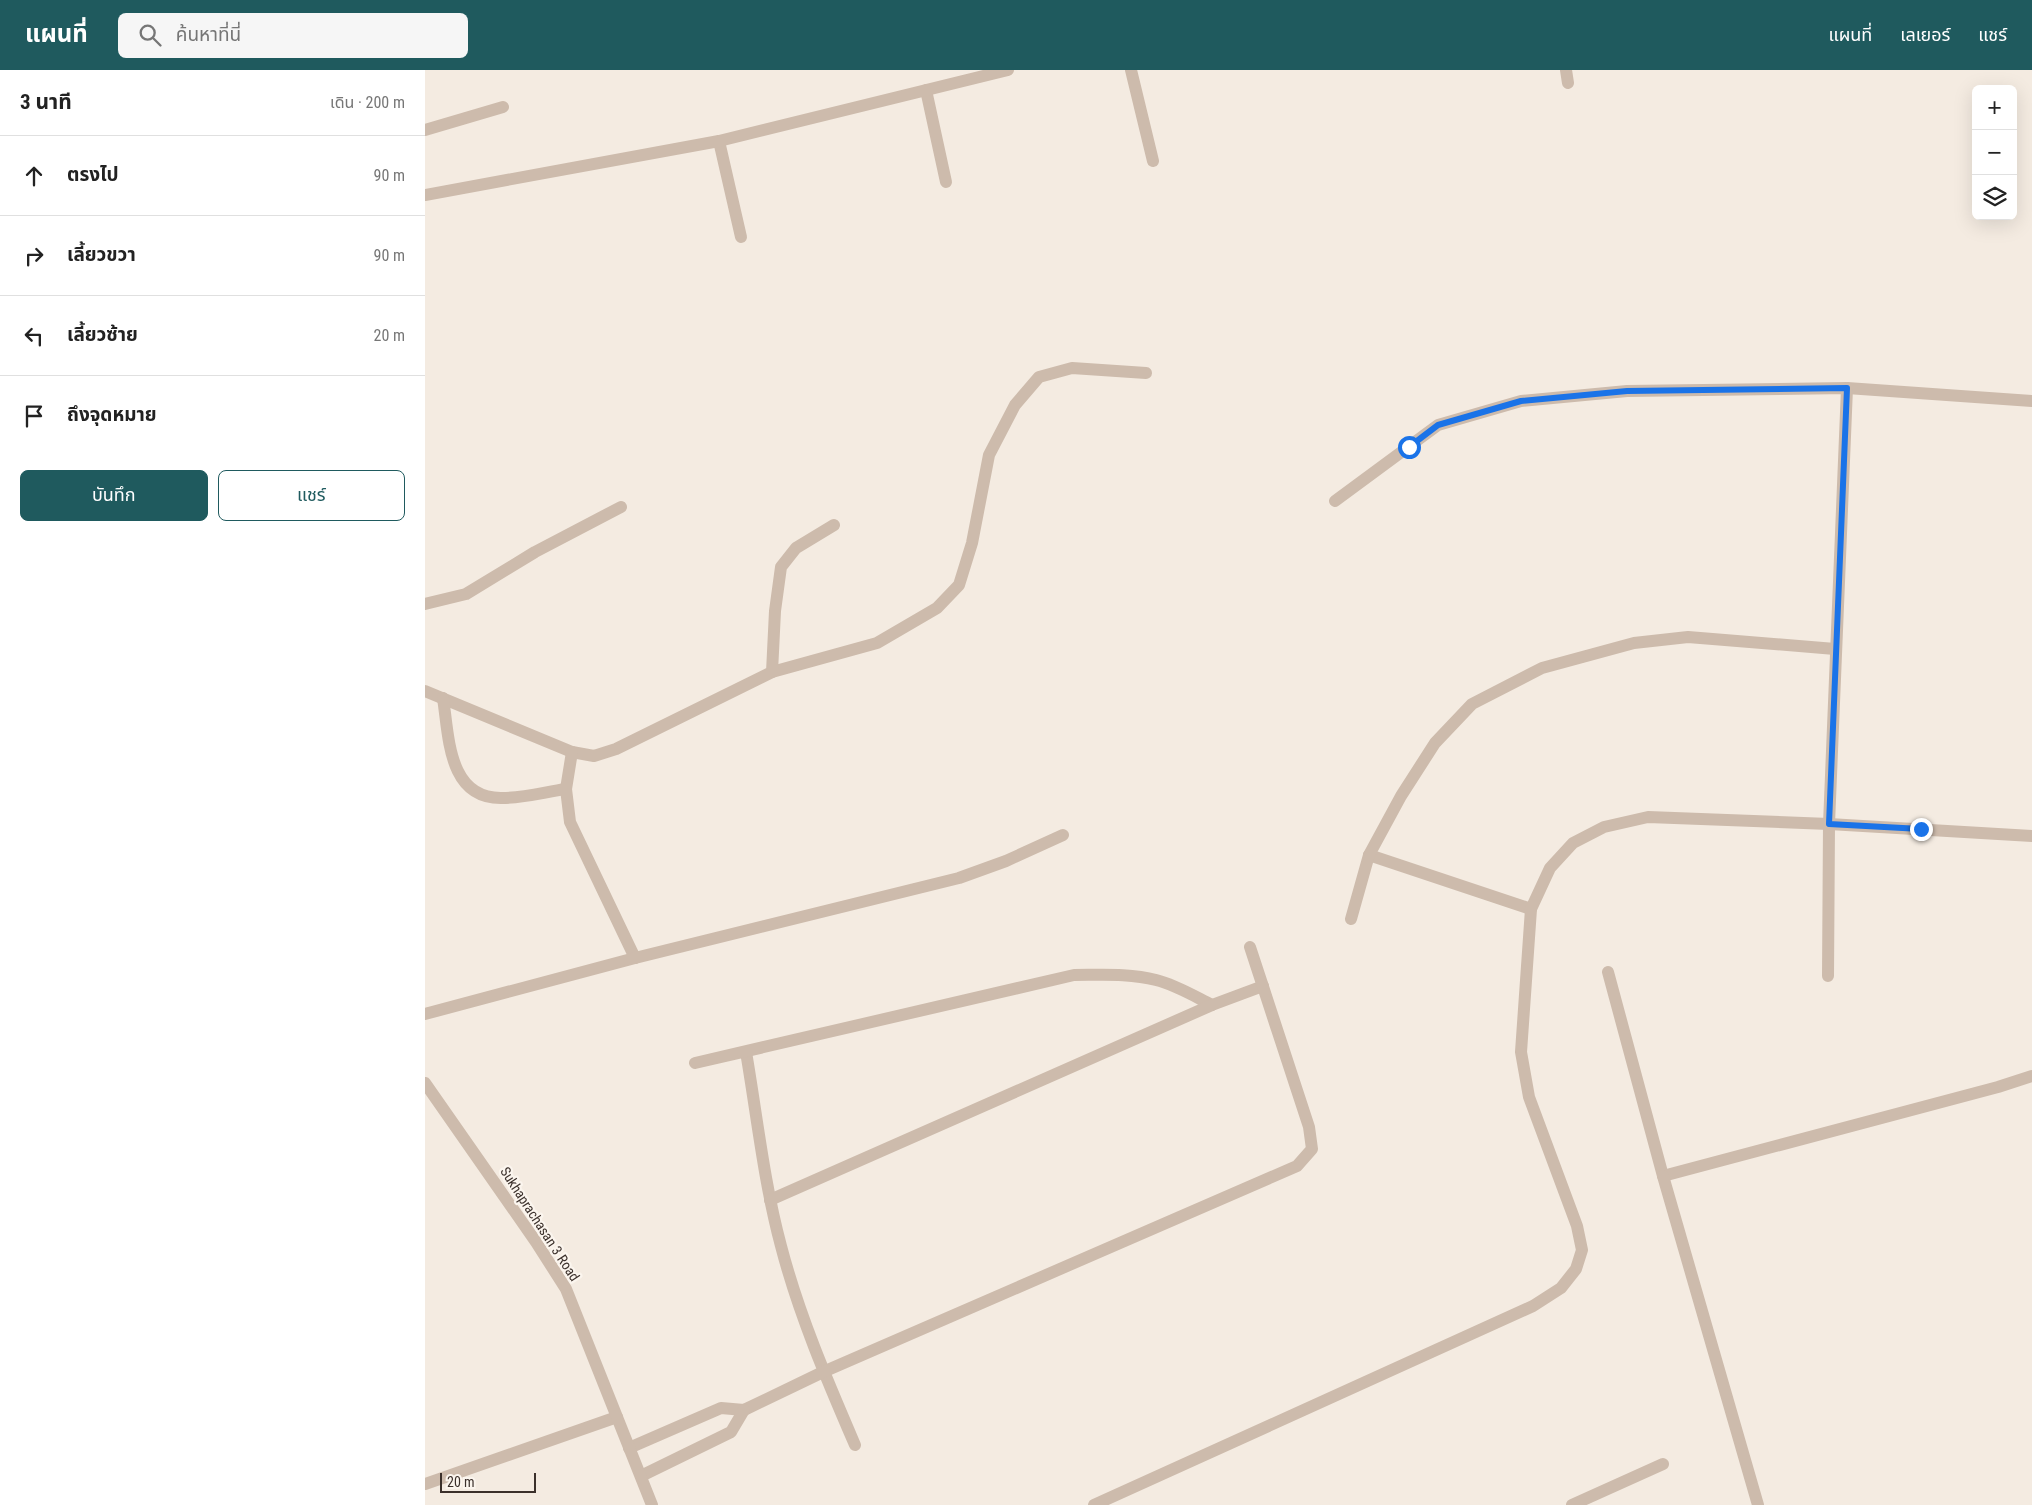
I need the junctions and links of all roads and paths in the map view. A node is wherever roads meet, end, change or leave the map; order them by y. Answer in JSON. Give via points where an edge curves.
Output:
{"nodes":[{"id":1,"x":1008,"y":70,"type":"edge"},
{"id":2,"x":1131,"y":70,"type":"edge"},
{"id":3,"x":1565,"y":70,"type":"edge"},
{"id":4,"x":1568,"y":83,"type":"dead end"},
{"id":5,"x":926,"y":90,"type":"junction"},
{"id":6,"x":503,"y":107,"type":"dead end"},
{"id":7,"x":425,"y":130,"type":"edge"},
{"id":8,"x":719,"y":141,"type":"junction"},
{"id":9,"x":1153,"y":161,"type":"dead end"},
{"id":10,"x":946,"y":182,"type":"dead end"},
{"id":11,"x":425,"y":195,"type":"edge"},
{"id":12,"x":741,"y":237,"type":"dead end"},
{"id":13,"x":1146,"y":373,"type":"dead end"},
{"id":14,"x":1847,"y":388,"type":"junction"},
{"id":15,"x":2032,"y":401,"type":"edge"},
{"id":16,"x":1335,"y":501,"type":"dead end"},
{"id":17,"x":621,"y":507,"type":"dead end"},
{"id":18,"x":834,"y":525,"type":"dead end"},
{"id":19,"x":425,"y":604,"type":"edge"},
{"id":20,"x":1835,"y":649,"type":"junction"},
{"id":21,"x":772,"y":672,"type":"junction"},
{"id":22,"x":425,"y":691,"type":"edge"},
{"id":23,"x":443,"y":698,"type":"junction"},
{"id":24,"x":572,"y":752,"type":"junction"},
{"id":25,"x":566,"y":788,"type":"junction"},
{"id":26,"x":1829,"y":824,"type":"junction"},
{"id":27,"x":1063,"y":835,"type":"dead end"},
{"id":28,"x":2032,"y":836,"type":"edge"},
{"id":29,"x":1369,"y":855,"type":"junction"},
{"id":30,"x":1531,"y":910,"type":"junction"},
{"id":31,"x":1351,"y":919,"type":"dead end"},
{"id":32,"x":1250,"y":946,"type":"dead end"},
{"id":33,"x":635,"y":958,"type":"junction"},
{"id":34,"x":1608,"y":972,"type":"dead end"},
{"id":35,"x":1828,"y":976,"type":"dead end"},
{"id":36,"x":1263,"y":986,"type":"junction"},
{"id":37,"x":1212,"y":1005,"type":"junction"},
{"id":38,"x":425,"y":1014,"type":"edge"},
{"id":39,"x":746,"y":1052,"type":"junction"},
{"id":40,"x":695,"y":1063,"type":"dead end"},
{"id":41,"x":2032,"y":1076,"type":"edge"},
{"id":42,"x":425,"y":1083,"type":"edge"},
{"id":43,"x":1663,"y":1176,"type":"junction"},
{"id":44,"x":770,"y":1200,"type":"junction"},
{"id":45,"x":823,"y":1372,"type":"junction"},
{"id":46,"x":744,"y":1410,"type":"junction"},
{"id":47,"x":617,"y":1417,"type":"junction"},
{"id":48,"x":855,"y":1445,"type":"dead end"},
{"id":49,"x":629,"y":1448,"type":"junction"},
{"id":50,"x":1663,"y":1464,"type":"dead end"},
{"id":51,"x":641,"y":1476,"type":"junction"},
{"id":52,"x":425,"y":1484,"type":"edge"},
{"id":53,"x":652,"y":1505,"type":"edge"},
{"id":54,"x":1094,"y":1505,"type":"edge"},
{"id":55,"x":1572,"y":1505,"type":"edge"},
{"id":56,"x":1758,"y":1505,"type":"edge"}],
"edges":[{"from":1,"to":5,"type":"street"},
{"from":2,"to":9,"type":"street"},
{"from":3,"to":4,"type":"street"},
{"from":5,"to":8,"type":"street"},
{"from":5,"to":10,"type":"street"},
{"from":6,"to":7,"type":"street"},
{"from":8,"to":11,"type":"street"},
{"from":8,"to":12,"type":"street"},
{"from":13,"to":21,"type":"street","via":[[1072,368],[1039,377],[1015,405],[989,455],[959,585],[937,608],[877,643]]},
{"from":14,"to":15,"type":"street"},
{"from":14,"to":16,"type":"street","via":[[1627,391],[1521,401],[1438,425]]},
{"from":14,"to":20,"type":"street"},
{"from":17,"to":19,"type":"street","via":[[535,552],[466,594]]},
{"from":18,"to":21,"type":"street","via":[[796,548],[781,567]]},
{"from":20,"to":26,"type":"street"},
{"from":20,"to":29,"type":"street","via":[[1688,637],[1633,643],[1543,668],[1472,704],[1435,743]]},
{"from":21,"to":24,"type":"street","via":[[616,749],[594,756]]},
{"from":22,"to":23,"type":"street"},
{"from":23,"to":24,"type":"street"},
{"from":23,"to":25,"type":"street","via":[[457,770],[473,792],[500,798]]},
{"from":24,"to":25,"type":"street"},
{"from":25,"to":33,"type":"street","via":[[570,822]]},
{"from":26,"to":28,"type":"street"},
{"from":26,"to":30,"type":"street","via":[[1648,817],[1604,827],[1573,843],[1550,868]]},
{"from":26,"to":35,"type":"street"},
{"from":27,"to":33,"type":"street","via":[[959,878]]},
{"from":29,"to":30,"type":"street"},
{"from":29,"to":31,"type":"street"},
{"from":30,"to":54,"type":"street","via":[[1521,1052],[1529,1097],[1577,1226],[1582,1250],[1576,1269],[1561,1288],[1533,1306]]},
{"from":32,"to":36,"type":"street"},
{"from":33,"to":38,"type":"street"},
{"from":34,"to":43,"type":"street"},
{"from":36,"to":37,"type":"street"},
{"from":36,"to":45,"type":"street","via":[[1309,1127],[1312,1148],[1297,1166]]},
{"from":37,"to":39,"type":"street","via":[[1155,980],[1113,974],[1074,975]]},
{"from":37,"to":44,"type":"street"},
{"from":39,"to":40,"type":"street"},
{"from":39,"to":44,"type":"street"},
{"from":41,"to":43,"type":"street"},
{"from":42,"to":47,"type":"street","name":"Sukhaprachasan 3 Road","via":[[566,1290]]},
{"from":43,"to":56,"type":"street"},
{"from":44,"to":45,"type":"street","via":[[798,1306]]},
{"from":45,"to":46,"type":"street"},
{"from":45,"to":48,"type":"street"},
{"from":46,"to":49,"type":"street","via":[[721,1408]]},
{"from":46,"to":51,"type":"street","via":[[731,1432]]},
{"from":47,"to":49,"type":"street","name":"Sukhaprachasan 3 Road"},
{"from":47,"to":52,"type":"street"},
{"from":49,"to":51,"type":"street","name":"Sukhaprachasan 3 Road"},
{"from":50,"to":55,"type":"street"},
{"from":51,"to":53,"type":"street","name":"Sukhaprachasan 3 Road"}]}
